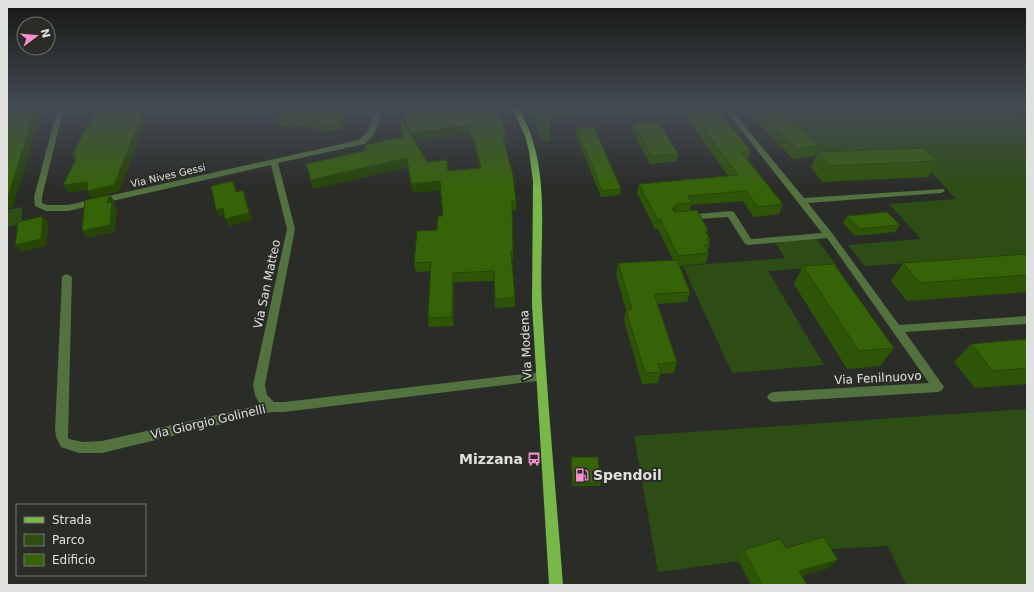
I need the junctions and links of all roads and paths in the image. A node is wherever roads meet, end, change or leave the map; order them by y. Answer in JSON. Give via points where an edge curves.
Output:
{"nodes":[{"id":1,"x":54,"y":135,"type":"edge"},
{"id":2,"x":370,"y":135,"type":"edge"},
{"id":3,"x":529,"y":135,"type":"edge"},
{"id":4,"x":748,"y":135,"type":"edge"},
{"id":5,"x":274,"y":161,"type":"junction"},
{"id":6,"x":941,"y":191,"type":"dead end"},
{"id":7,"x":801,"y":201,"type":"junction"},
{"id":8,"x":675,"y":218,"type":"edge"},
{"id":9,"x":829,"y":236,"type":"junction"},
{"id":10,"x":67,"y":278,"type":"dead end"},
{"id":11,"x":1027,"y":320,"type":"edge"},
{"id":12,"x":896,"y":329,"type":"junction"},
{"id":13,"x":541,"y":377,"type":"junction"},
{"id":14,"x":772,"y":397,"type":"dead end"},
{"id":15,"x":272,"y":406,"type":"junction"},
{"id":16,"x":556,"y":585,"type":"edge"}],
"edges":[{"from":1,"to":5,"type":"street","name":"Via Nives Gessi","via":[[38,197],[38,204],[46,208],[68,208]]},
{"from":2,"to":5,"type":"street","name":"Via Nives Gessi","via":[[365,140]]},
{"from":3,"to":13,"type":"main road","name":"Via Modena","via":[[537,168],[536,276]]},
{"from":4,"to":7,"type":"street","name":"Via Fenilnuovo"},
{"from":5,"to":15,"type":"street","name":"Via San Matteo","via":[[291,229],[259,385],[262,398]]},
{"from":6,"to":7,"type":"street"},
{"from":7,"to":9,"type":"street","name":"Via Fenilnuovo"},
{"from":8,"to":9,"type":"street","via":[[731,214],[748,242]]},
{"from":9,"to":12,"type":"street","name":"Via Fenilnuovo"},
{"from":10,"to":15,"type":"street","name":"Via Giorgio Golinelli","via":[[61,430],[65,442],[79,448],[102,447]]},
{"from":11,"to":12,"type":"street"},
{"from":12,"to":14,"type":"street","name":"Via Fenilnuovo","via":[[938,387]]},
{"from":13,"to":15,"type":"street","name":"Via Giorgio Golinelli","via":[[284,408]]},
{"from":13,"to":16,"type":"main road","name":"Via Modena"}]}
